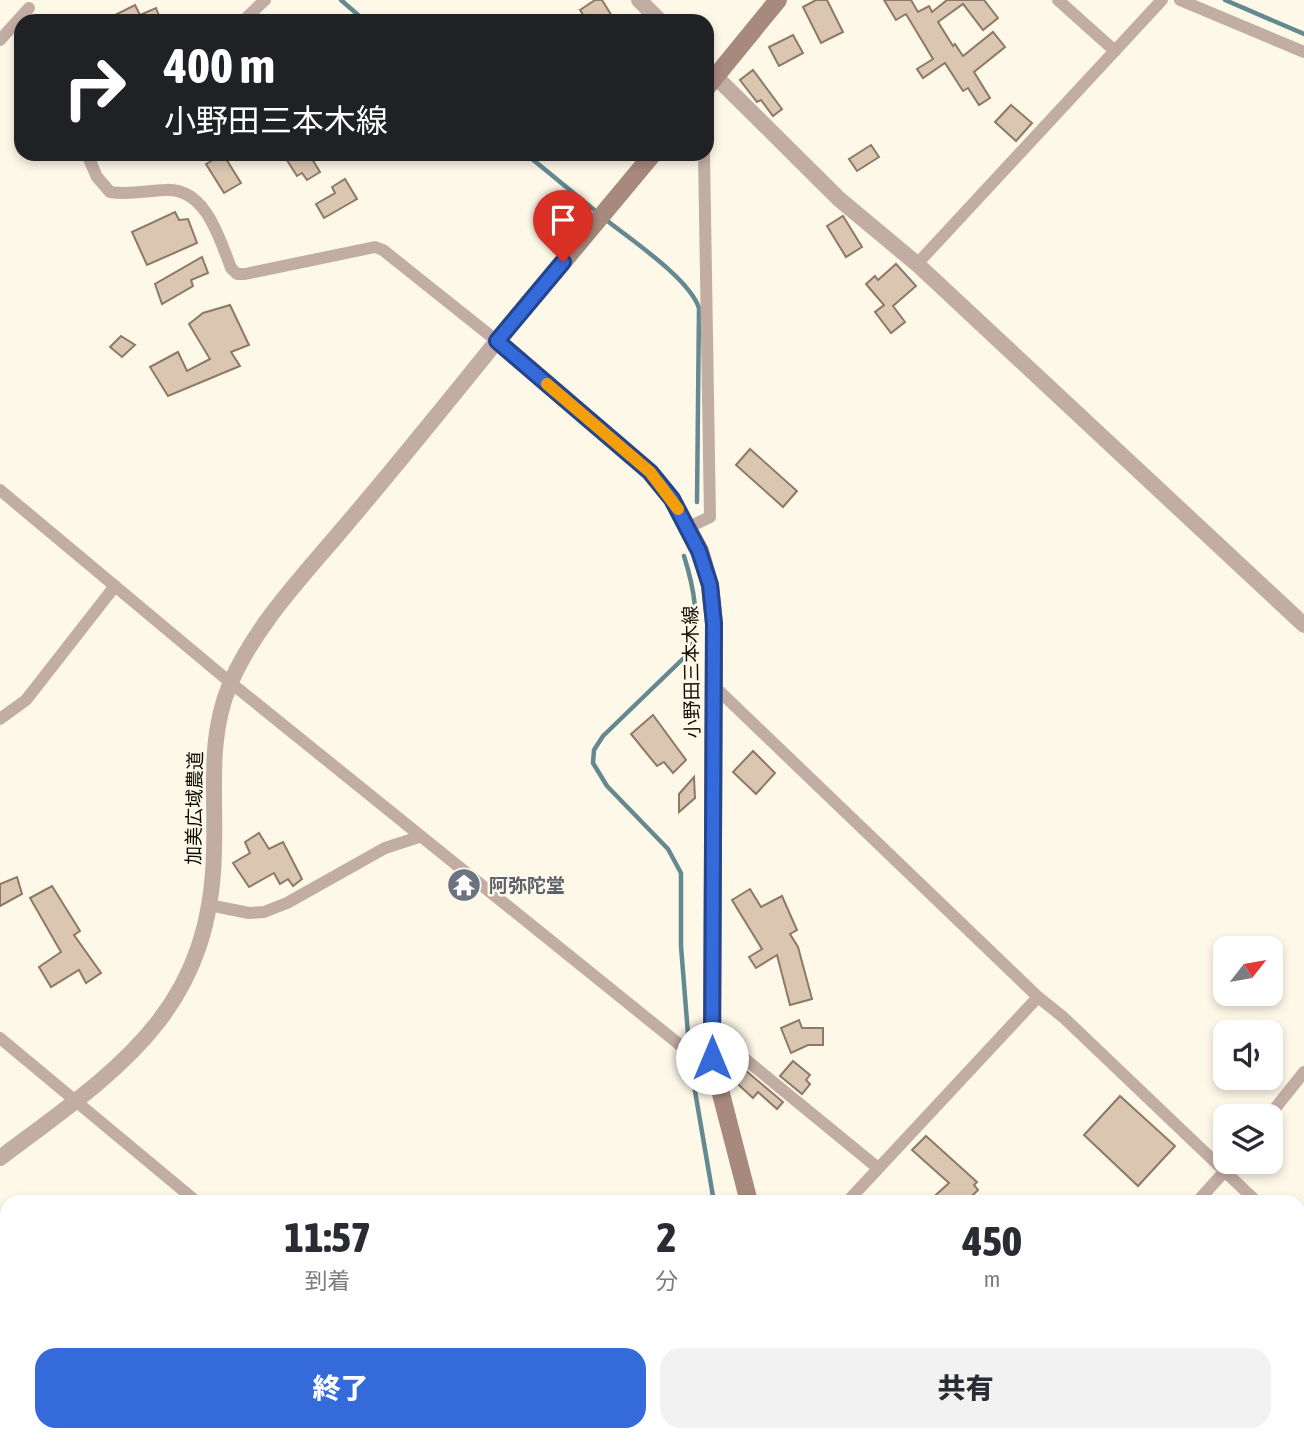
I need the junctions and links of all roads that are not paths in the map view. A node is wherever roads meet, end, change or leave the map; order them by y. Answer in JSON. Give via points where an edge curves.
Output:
{"nodes":[{"id":1,"x":265,"y":0,"type":"edge"},
{"id":2,"x":639,"y":0,"type":"edge"},
{"id":3,"x":778,"y":0,"type":"edge"},
{"id":4,"x":1058,"y":0,"type":"edge"},
{"id":5,"x":1162,"y":0,"type":"edge"},
{"id":6,"x":1180,"y":0,"type":"edge"},
{"id":7,"x":250,"y":14,"type":"edge"},
{"id":8,"x":653,"y":14,"type":"edge"},
{"id":9,"x":14,"y":22,"type":"edge"},
{"id":10,"x":0,"y":40,"type":"edge"},
{"id":11,"x":1115,"y":51,"type":"junction"},
{"id":12,"x":1304,"y":52,"type":"edge"},
{"id":13,"x":714,"y":72,"type":"edge"},
{"id":14,"x":714,"y":81,"type":"edge"},
{"id":15,"x":89,"y":161,"type":"edge"},
{"id":16,"x":647,"y":161,"type":"edge"},
{"id":17,"x":704,"y":161,"type":"edge"},
{"id":18,"x":917,"y":264,"type":"junction"},
{"id":19,"x":497,"y":341,"type":"junction"},
{"id":20,"x":0,"y":490,"type":"edge"},
{"id":21,"x":689,"y":527,"type":"junction"},
{"id":22,"x":114,"y":586,"type":"junction"},
{"id":23,"x":1304,"y":625,"type":"edge"},
{"id":24,"x":231,"y":683,"type":"junction"},
{"id":25,"x":713,"y":685,"type":"junction"},
{"id":26,"x":0,"y":719,"type":"edge"},
{"id":27,"x":419,"y":837,"type":"junction"},
{"id":28,"x":209,"y":905,"type":"junction"},
{"id":29,"x":1038,"y":997,"type":"junction"},
{"id":30,"x":712,"y":1032,"type":"junction"},
{"id":31,"x":0,"y":1038,"type":"edge"},
{"id":32,"x":712,"y":1059,"type":"junction"},
{"id":33,"x":1304,"y":1072,"type":"edge"},
{"id":34,"x":74,"y":1102,"type":"junction"},
{"id":35,"x":1279,"y":1104,"type":"edge"},
{"id":36,"x":1213,"y":1155,"type":"edge"},
{"id":37,"x":0,"y":1158,"type":"edge"},
{"id":38,"x":878,"y":1168,"type":"junction"},
{"id":39,"x":1223,"y":1174,"type":"edge"},
{"id":40,"x":1235,"y":1174,"type":"edge"},
{"id":41,"x":188,"y":1195,"type":"edge"},
{"id":42,"x":747,"y":1195,"type":"edge"},
{"id":43,"x":853,"y":1195,"type":"edge"},
{"id":44,"x":1203,"y":1195,"type":"edge"},
{"id":45,"x":1251,"y":1195,"type":"edge"}],
"edges":[{"from":1,"to":7,"type":"street"},
{"from":2,"to":8,"type":"street"},
{"from":3,"to":13,"type":"main road"},
{"from":4,"to":11,"type":"street"},
{"from":5,"to":11,"type":"street"},
{"from":6,"to":12,"type":"street"},
{"from":9,"to":10,"type":"street"},
{"from":11,"to":18,"type":"street"},
{"from":14,"to":18,"type":"street","via":[[839,199]]},
{"from":15,"to":19,"type":"street","via":[[110,192],[127,195],[176,190],[192,197],[206,213],[237,274],[375,247]]},
{"from":16,"to":19,"type":"main road"},
{"from":17,"to":21,"type":"street","via":[[710,517]]},
{"from":18,"to":23,"type":"street"},
{"from":19,"to":21,"type":"main road","name":"小野田三本木線","via":[[650,472]]},
{"from":19,"to":24,"type":"street","name":"加美広域農道","via":[[275,610]]},
{"from":20,"to":22,"type":"street"},
{"from":21,"to":25,"type":"main road","name":"小野田三本木線","via":[[710,585]]},
{"from":22,"to":24,"type":"street"},
{"from":22,"to":26,"type":"street","via":[[26,700]]},
{"from":24,"to":27,"type":"street"},
{"from":24,"to":28,"type":"street","name":"加美広域農道","via":[[216,731],[214,887]]},
{"from":25,"to":29,"type":"street"},
{"from":25,"to":30,"type":"main road","name":"小野田三本木線"},
{"from":27,"to":28,"type":"street","via":[[386,848],[264,912]]},
{"from":27,"to":32,"type":"street","via":[[685,1049],[701,1059]]},
{"from":28,"to":34,"type":"street","name":"加美広域農道","via":[[201,942],[182,987],[160,1020],[120,1065]]},
{"from":29,"to":36,"type":"street"},
{"from":29,"to":38,"type":"street"},
{"from":30,"to":32,"type":"main road","name":"小野田三本木線"},
{"from":30,"to":38,"type":"street"},
{"from":31,"to":34,"type":"street"},
{"from":32,"to":42,"type":"main road","name":"小野田三本木線"},
{"from":33,"to":35,"type":"street"},
{"from":34,"to":37,"type":"street","name":"加美広域農道"},
{"from":34,"to":41,"type":"street"},
{"from":38,"to":43,"type":"street"},
{"from":39,"to":44,"type":"street"},
{"from":40,"to":45,"type":"street"}]}
